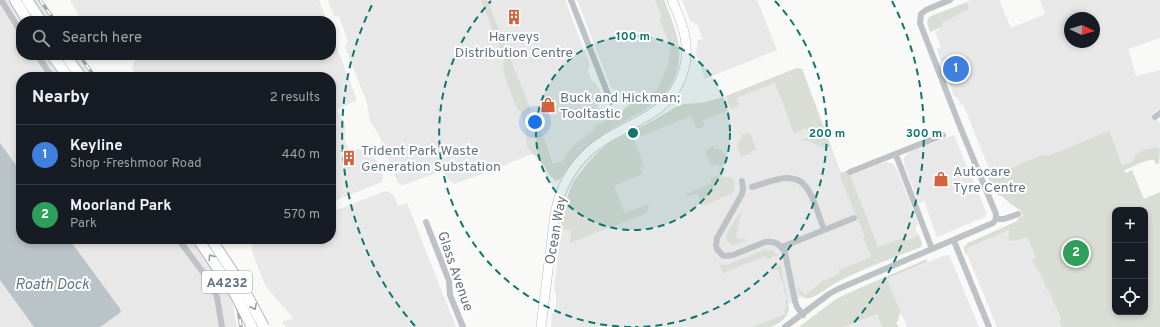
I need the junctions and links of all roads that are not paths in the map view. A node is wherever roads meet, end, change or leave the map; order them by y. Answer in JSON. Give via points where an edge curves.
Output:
{"nodes":[{"id":1,"x":1,"y":0,"type":"edge"},
{"id":2,"x":15,"y":0,"type":"edge"},
{"id":3,"x":27,"y":0,"type":"edge"},
{"id":4,"x":571,"y":0,"type":"edge"},
{"id":5,"x":672,"y":0,"type":"edge"},
{"id":6,"x":949,"y":0,"type":"edge"},
{"id":7,"x":25,"y":16,"type":"edge"},
{"id":8,"x":38,"y":16,"type":"edge"},
{"id":9,"x":16,"y":24,"type":"edge"},
{"id":10,"x":40,"y":60,"type":"edge"},
{"id":11,"x":56,"y":60,"type":"edge"},
{"id":12,"x":69,"y":60,"type":"edge"},
{"id":13,"x":49,"y":72,"type":"edge"},
{"id":14,"x":64,"y":72,"type":"edge"},
{"id":15,"x":77,"y":72,"type":"edge"},
{"id":16,"x":611,"y":102,"type":"dead end"},
{"id":17,"x":943,"y":135,"type":"dead end"},
{"id":18,"x":896,"y":155,"type":"junction"},
{"id":19,"x":850,"y":172,"type":"dead end"},
{"id":20,"x":742,"y":181,"type":"dead end"},
{"id":21,"x":752,"y":187,"type":"dead end"},
{"id":22,"x":1018,"y":214,"type":"dead end"},
{"id":23,"x":854,"y":218,"type":"dead end"},
{"id":24,"x":996,"y":219,"type":"junction"},
{"id":25,"x":426,"y":222,"type":"dead end"},
{"id":26,"x":824,"y":229,"type":"junction"},
{"id":27,"x":954,"y":241,"type":"junction"},
{"id":28,"x":182,"y":244,"type":"edge"},
{"id":29,"x":201,"y":244,"type":"edge"},
{"id":30,"x":215,"y":244,"type":"edge"},
{"id":31,"x":782,"y":247,"type":"junction"},
{"id":32,"x":932,"y":249,"type":"junction"},
{"id":33,"x":803,"y":315,"type":"junction"},
{"id":34,"x":222,"y":327,"type":"edge"},
{"id":35,"x":252,"y":327,"type":"edge"},
{"id":36,"x":264,"y":327,"type":"edge"},
{"id":37,"x":463,"y":327,"type":"edge"},
{"id":38,"x":541,"y":327,"type":"edge"},
{"id":39,"x":785,"y":327,"type":"edge"},
{"id":40,"x":989,"y":327,"type":"edge"}],
"edges":[{"from":1,"to":9,"type":"street"},
{"from":2,"to":7,"type":"main road"},
{"from":3,"to":8,"type":"main road"},
{"from":4,"to":16,"type":"street"},
{"from":5,"to":38,"type":"street","name":"Ocean Way","via":[[686,45],[682,78],[675,91],[660,107],[605,139],[593,148],[568,176],[556,207]]},
{"from":6,"to":24,"type":"street","via":[[926,10],[921,14],[920,23]]},
{"from":10,"to":13,"type":"street"},
{"from":11,"to":14,"type":"main road"},
{"from":12,"to":15,"type":"main road"},
{"from":17,"to":18,"type":"street"},
{"from":18,"to":19,"type":"street"},
{"from":18,"to":32,"type":"street"},
{"from":20,"to":31,"type":"street","via":[[742,194],[717,238],[717,249],[722,255],[728,256],[765,242],[774,242]]},
{"from":21,"to":26,"type":"street","via":[[786,178],[801,181],[811,194]]},
{"from":22,"to":24,"type":"street"},
{"from":23,"to":26,"type":"street"},
{"from":24,"to":27,"type":"street","via":[[993,223]]},
{"from":25,"to":37,"type":"street","name":"Glass Avenue","via":[[450,281],[450,295]]},
{"from":26,"to":31,"type":"street"},
{"from":27,"to":32,"type":"street"},
{"from":27,"to":40,"type":"street"},
{"from":28,"to":34,"type":"street","via":[[211,283]]},
{"from":35,"to":29,"type":"main road","number":"A4232","one_way":true,"bridge":true,"via":[[235,294]]},
{"from":30,"to":36,"type":"main road","number":"A4232","one_way":true,"bridge":true,"via":[[242,286]]},
{"from":31,"to":33,"type":"street","via":[[795,301]]},
{"from":32,"to":33,"type":"street","via":[[838,289]]},
{"from":33,"to":39,"type":"street"}]}
